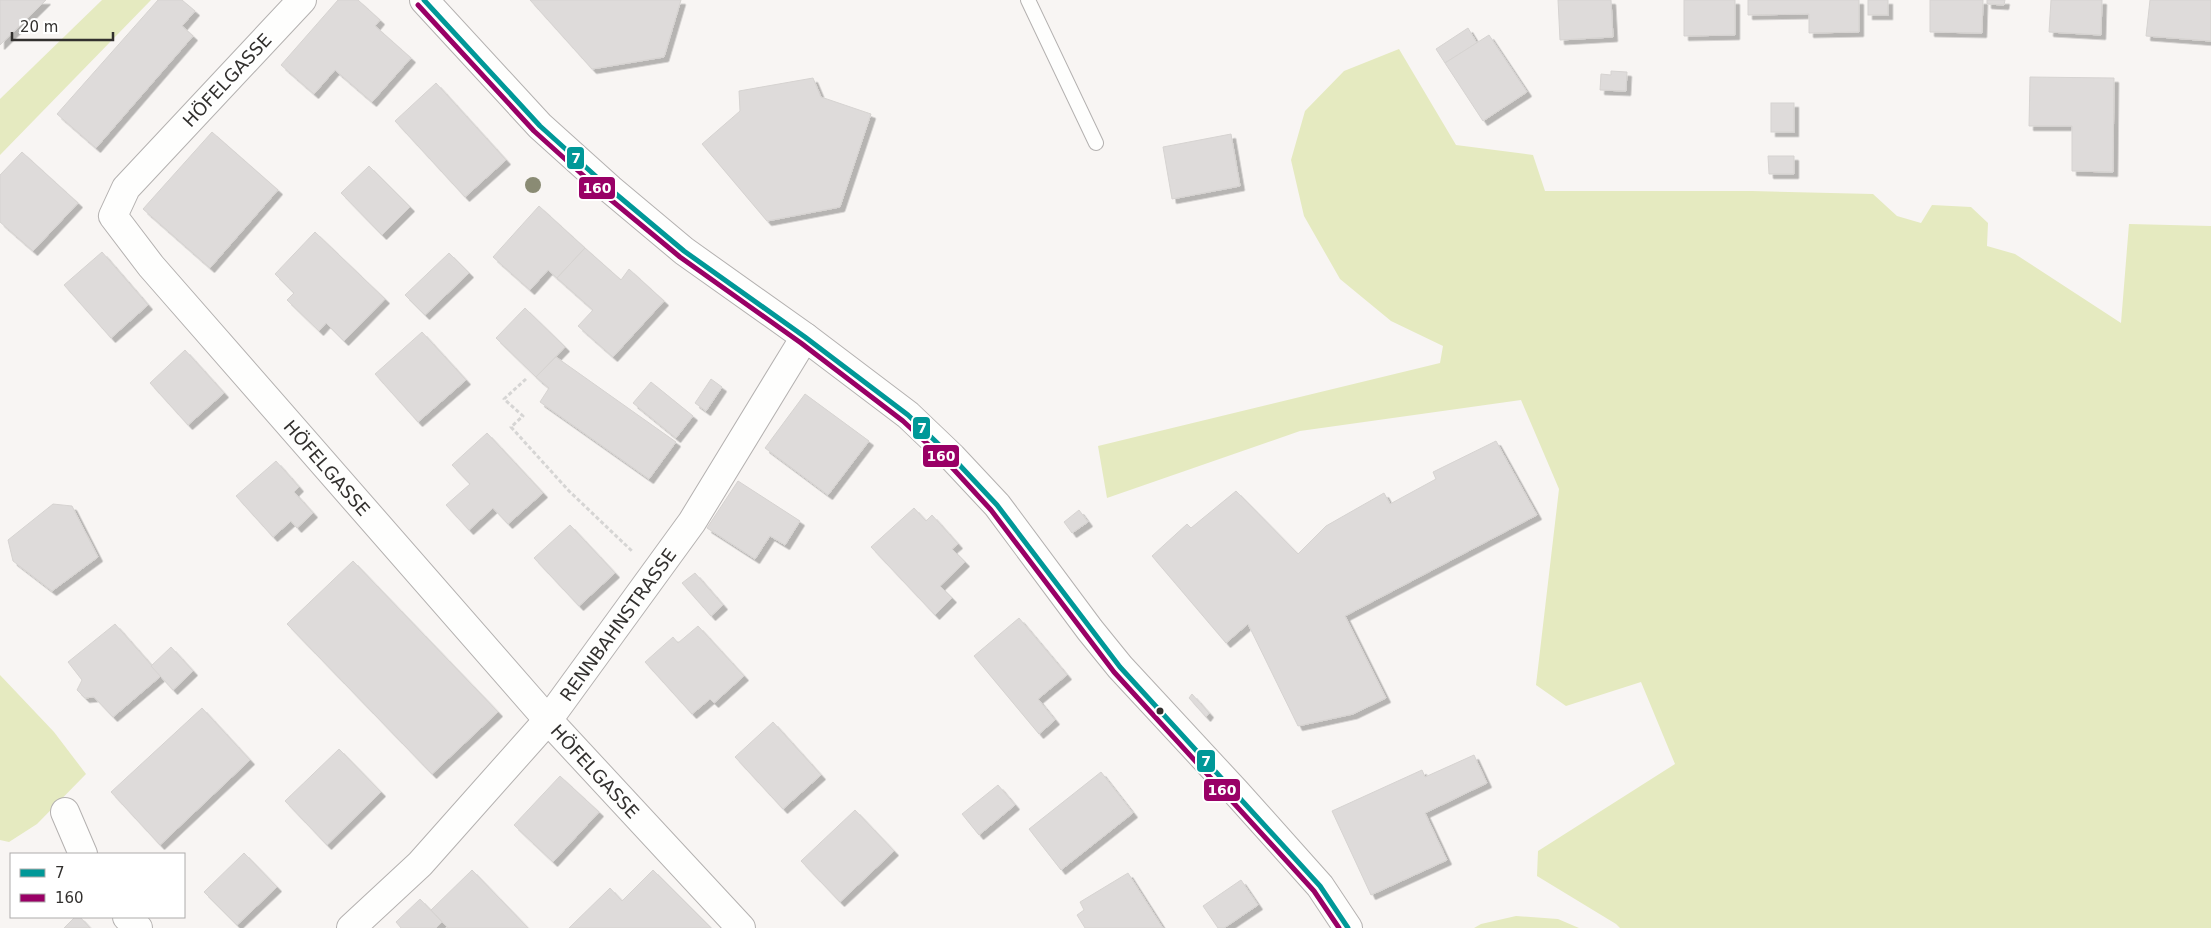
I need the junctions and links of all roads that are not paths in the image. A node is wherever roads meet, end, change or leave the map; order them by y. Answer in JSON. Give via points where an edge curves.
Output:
{"nodes":[{"id":1,"x":302,"y":0,"type":"edge"},
{"id":2,"x":424,"y":0,"type":"edge"},
{"id":3,"x":1028,"y":0,"type":"edge"},
{"id":4,"x":1096,"y":143,"type":"dead end"},
{"id":5,"x":805,"y":337,"type":"junction"},
{"id":6,"x":548,"y":720,"type":"junction"},
{"id":7,"x":65,"y":812,"type":"dead end"},
{"id":8,"x":83,"y":853,"type":"edge"},
{"id":9,"x":128,"y":918,"type":"edge"},
{"id":10,"x":138,"y":928,"type":"edge"},
{"id":11,"x":351,"y":928,"type":"edge"},
{"id":12,"x":741,"y":928,"type":"edge"},
{"id":13,"x":1348,"y":928,"type":"edge"}],
"edges":[{"from":1,"to":6,"type":"street","name":"HÖFELGASSE","via":[[126,188],[113,216],[151,266]]},
{"from":2,"to":5,"type":"street","via":[[540,126],[610,189],[684,251]]},
{"from":3,"to":4,"type":"lane"},
{"from":5,"to":6,"type":"street","name":"RENNBAHNSTRASSE","via":[[692,522]]},
{"from":5,"to":13,"type":"street","via":[[908,415],[997,505],[1120,667],[1320,886]]},
{"from":6,"to":11,"type":"street","name":"RENNBAHNSTRASSE","via":[[420,864]]},
{"from":6,"to":12,"type":"street","name":"HÖFELGASSE"},
{"from":7,"to":8,"type":"street"},
{"from":9,"to":10,"type":"street"}]}
